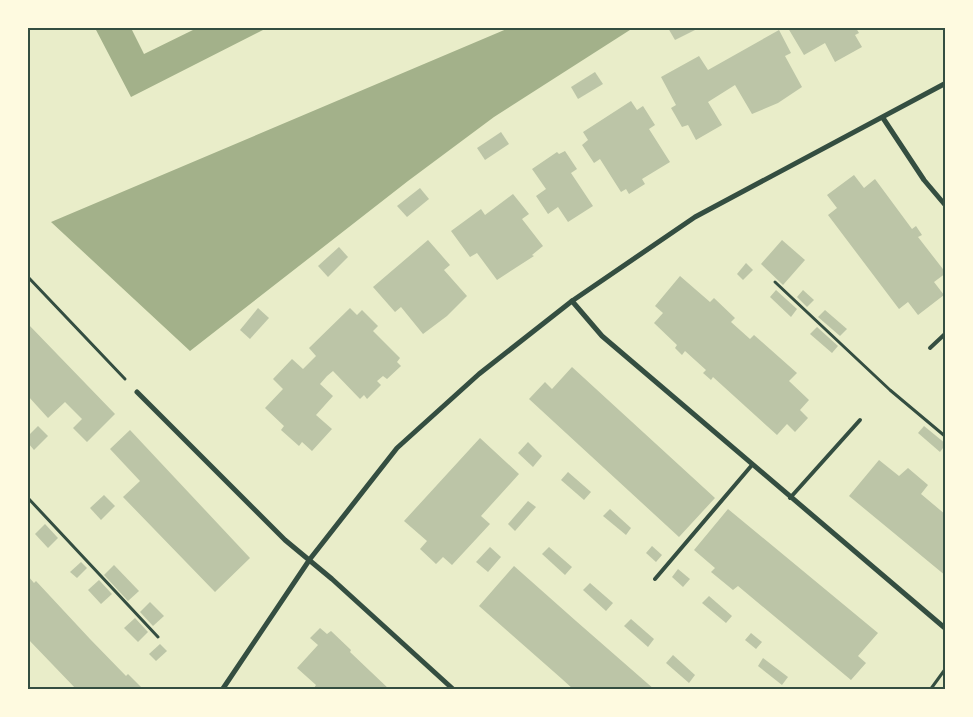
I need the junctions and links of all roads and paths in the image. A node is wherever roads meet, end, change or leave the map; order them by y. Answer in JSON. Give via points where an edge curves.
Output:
{"nodes":[{"id":1,"x":946,"y":83,"type":"edge"},
{"id":2,"x":883,"y":118,"type":"junction"},
{"id":3,"x":946,"y":206,"type":"edge"},
{"id":4,"x":28,"y":277,"type":"edge"},
{"id":5,"x":775,"y":282,"type":"dead end"},
{"id":6,"x":572,"y":301,"type":"junction"},
{"id":7,"x":946,"y":333,"type":"edge"},
{"id":8,"x":930,"y":348,"type":"dead end"},
{"id":9,"x":137,"y":392,"type":"joint"},
{"id":10,"x":860,"y":420,"type":"dead end"},
{"id":11,"x":946,"y":438,"type":"edge"},
{"id":12,"x":752,"y":466,"type":"junction"},
{"id":13,"x":28,"y":498,"type":"edge"},
{"id":14,"x":790,"y":498,"type":"junction"},
{"id":15,"x":310,"y":559,"type":"junction"},
{"id":16,"x":655,"y":579,"type":"dead end"},
{"id":17,"x":946,"y":629,"type":"edge"},
{"id":18,"x":158,"y":637,"type":"dead end"},
{"id":19,"x":946,"y":668,"type":"edge"},
{"id":20,"x":222,"y":690,"type":"edge"},
{"id":21,"x":454,"y":690,"type":"edge"},
{"id":22,"x":930,"y":690,"type":"edge"}],
"edges":[{"from":1,"to":2,"type":"street"},
{"from":2,"to":3,"type":"street","via":[[924,180]]},
{"from":2,"to":6,"type":"street","via":[[694,217]]},
{"from":4,"to":9,"type":"path"},
{"from":5,"to":11,"type":"path"},
{"from":6,"to":12,"type":"street","via":[[602,336]]},
{"from":6,"to":15,"type":"street","via":[[479,374],[397,448]]},
{"from":7,"to":8,"type":"lane"},
{"from":9,"to":15,"type":"street","via":[[285,540]]},
{"from":10,"to":14,"type":"lane"},
{"from":12,"to":14,"type":"street"},
{"from":12,"to":16,"type":"lane"},
{"from":13,"to":18,"type":"path"},
{"from":14,"to":17,"type":"street"},
{"from":15,"to":20,"type":"street"},
{"from":15,"to":21,"type":"street"},
{"from":19,"to":22,"type":"path"}]}
